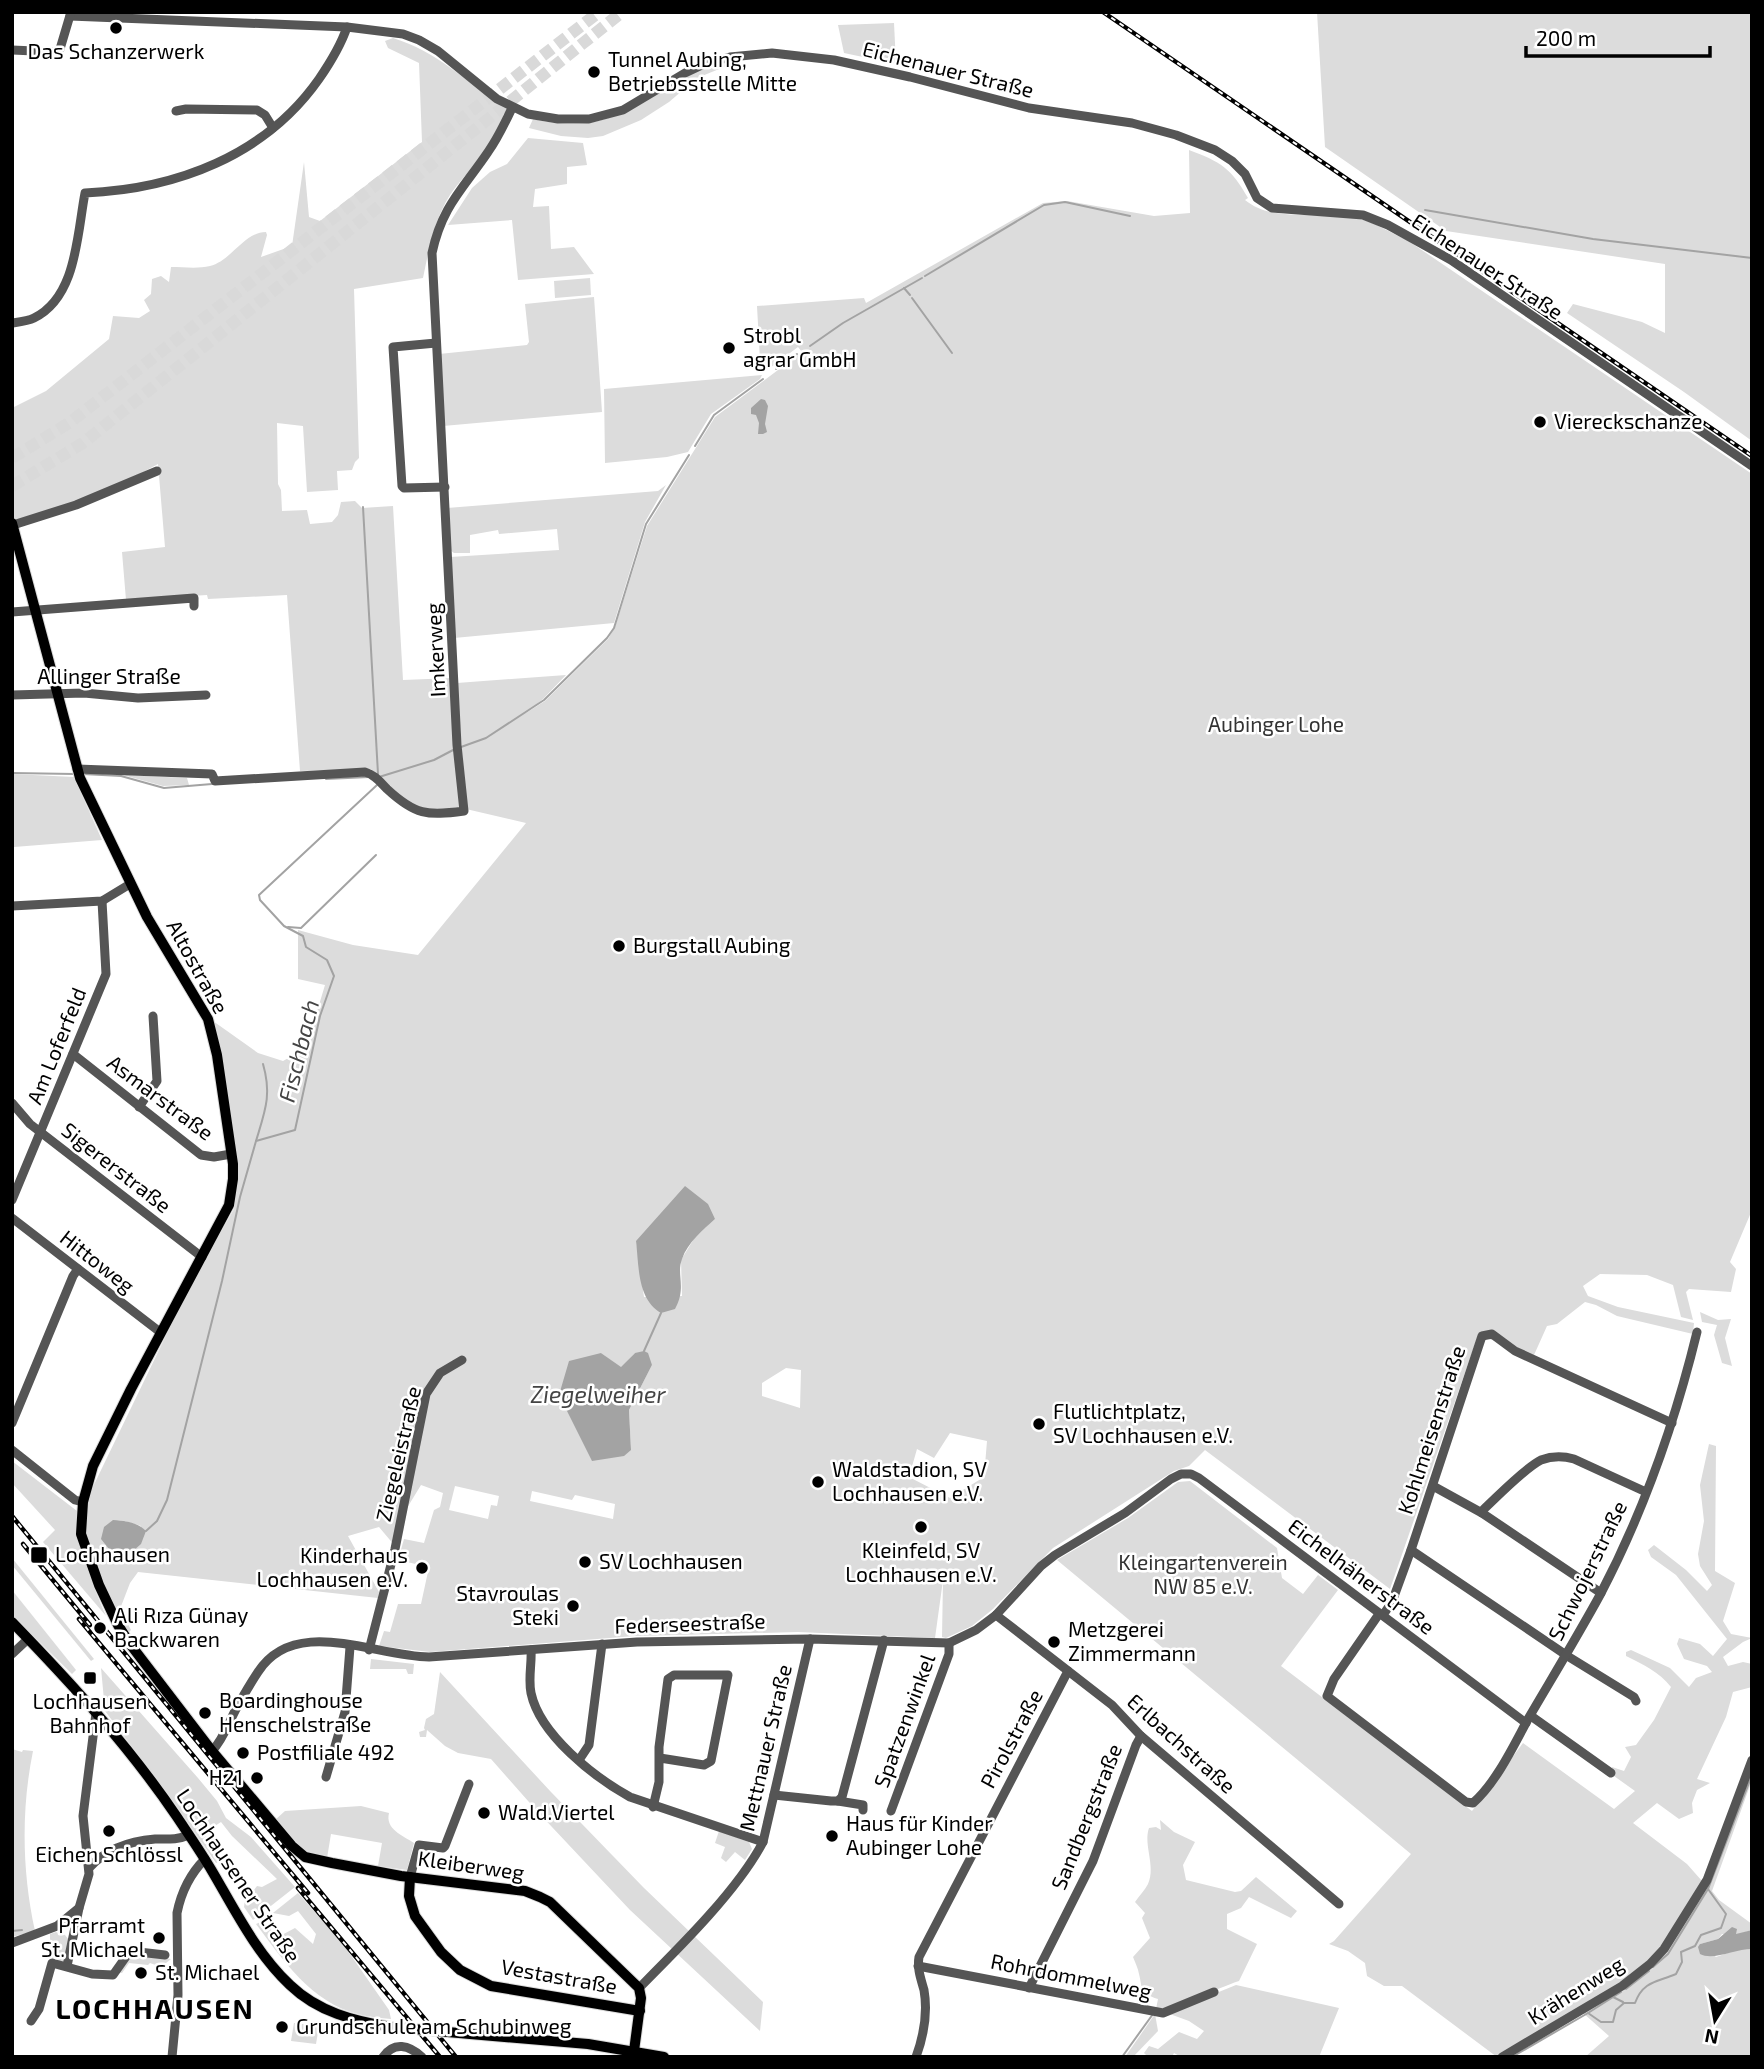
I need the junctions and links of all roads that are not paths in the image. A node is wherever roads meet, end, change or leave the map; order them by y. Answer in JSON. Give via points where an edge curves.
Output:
{"nodes":[{"id":1,"x":70,"y":14,"type":"edge"},
{"id":2,"x":126,"y":15,"type":"edge"},
{"id":3,"x":347,"y":27,"type":"junction"},
{"id":4,"x":12,"y":50,"type":"edge"},
{"id":5,"x":512,"y":108,"type":"junction"},
{"id":6,"x":176,"y":111,"type":"dead end"},
{"id":7,"x":274,"y":128,"type":"junction"},
{"id":8,"x":12,"y":323,"type":"edge"},
{"id":9,"x":436,"y":343,"type":"junction"},
{"id":10,"x":1752,"y":466,"type":"edge"},
{"id":11,"x":157,"y":471,"type":"dead end"},
{"id":12,"x":445,"y":487,"type":"junction"},
{"id":13,"x":13,"y":524,"type":"edge"},
{"id":14,"x":194,"y":606,"type":"dead end"},
{"id":15,"x":36,"y":611,"type":"junction"},
{"id":16,"x":12,"y":612,"type":"edge"},
{"id":17,"x":56,"y":693,"type":"junction"},
{"id":18,"x":12,"y":695,"type":"edge"},
{"id":19,"x":206,"y":695,"type":"dead end"},
{"id":20,"x":78,"y":773,"type":"junction"},
{"id":21,"x":130,"y":884,"type":"junction"},
{"id":22,"x":102,"y":901,"type":"junction"},
{"id":23,"x":12,"y":906,"type":"edge"},
{"id":24,"x":153,"y":1016,"type":"dead end"},
{"id":25,"x":73,"y":1054,"type":"junction"},
{"id":26,"x":12,"y":1103,"type":"edge"},
{"id":27,"x":139,"y":1107,"type":"junction"},
{"id":28,"x":41,"y":1132,"type":"junction"},
{"id":29,"x":231,"y":1154,"type":"junction"},
{"id":30,"x":12,"y":1200,"type":"edge"},
{"id":31,"x":12,"y":1218,"type":"edge"},
{"id":32,"x":202,"y":1257,"type":"junction"},
{"id":33,"x":78,"y":1269,"type":"junction"},
{"id":34,"x":160,"y":1332,"type":"junction"},
{"id":35,"x":1697,"y":1332,"type":"dead end"},
{"id":36,"x":462,"y":1360,"type":"dead end"},
{"id":37,"x":12,"y":1423,"type":"edge"},
{"id":38,"x":1672,"y":1423,"type":"junction"},
{"id":39,"x":12,"y":1450,"type":"edge"},
{"id":40,"x":1171,"y":1479,"type":"joint"},
{"id":41,"x":1433,"y":1486,"type":"junction"},
{"id":42,"x":1646,"y":1492,"type":"junction"},
{"id":43,"x":83,"y":1502,"type":"junction"},
{"id":44,"x":1482,"y":1513,"type":"junction"},
{"id":45,"x":1411,"y":1550,"type":"junction"},
{"id":46,"x":1601,"y":1593,"type":"junction"},
{"id":47,"x":1381,"y":1614,"type":"junction"},
{"id":48,"x":996,"y":1615,"type":"junction"},
{"id":49,"x":12,"y":1622,"type":"edge"},
{"id":50,"x":28,"y":1639,"type":"junction"},
{"id":51,"x":810,"y":1639,"type":"junction"},
{"id":52,"x":884,"y":1640,"type":"junction"},
{"id":53,"x":948,"y":1643,"type":"junction"},
{"id":54,"x":602,"y":1644,"type":"junction"},
{"id":55,"x":350,"y":1647,"type":"junction"},
{"id":56,"x":369,"y":1650,"type":"junction"},
{"id":57,"x":531,"y":1650,"type":"junction"},
{"id":58,"x":12,"y":1654,"type":"edge"},
{"id":59,"x":1567,"y":1655,"type":"junction"},
{"id":60,"x":1068,"y":1671,"type":"junction"},
{"id":61,"x":1636,"y":1702,"type":"dead end"},
{"id":62,"x":96,"y":1713,"type":"junction"},
{"id":63,"x":1528,"y":1719,"type":"junction"},
{"id":64,"x":112,"y":1731,"type":"junction"},
{"id":65,"x":93,"y":1736,"type":"junction"},
{"id":66,"x":1141,"y":1736,"type":"junction"},
{"id":67,"x":212,"y":1751,"type":"junction"},
{"id":68,"x":660,"y":1758,"type":"junction"},
{"id":69,"x":579,"y":1760,"type":"junction"},
{"id":70,"x":1752,"y":1760,"type":"edge"},
{"id":71,"x":1611,"y":1773,"type":"dead end"},
{"id":72,"x":326,"y":1777,"type":"dead end"},
{"id":73,"x":469,"y":1783,"type":"dead end"},
{"id":74,"x":774,"y":1795,"type":"junction"},
{"id":75,"x":838,"y":1801,"type":"junction"},
{"id":76,"x":1469,"y":1803,"type":"joint"},
{"id":77,"x":653,"y":1807,"type":"junction"},
{"id":78,"x":863,"y":1810,"type":"dead end"},
{"id":79,"x":891,"y":1811,"type":"dead end"},
{"id":80,"x":189,"y":1835,"type":"junction"},
{"id":81,"x":85,"y":1842,"type":"junction"},
{"id":82,"x":763,"y":1842,"type":"junction"},
{"id":83,"x":104,"y":1853,"type":"junction"},
{"id":84,"x":305,"y":1857,"type":"joint"},
{"id":85,"x":205,"y":1859,"type":"junction"},
{"id":86,"x":89,"y":1868,"type":"junction"},
{"id":87,"x":410,"y":1877,"type":"junction"},
{"id":88,"x":1339,"y":1904,"type":"dead end"},
{"id":89,"x":79,"y":1908,"type":"junction"},
{"id":90,"x":57,"y":1926,"type":"junction"},
{"id":91,"x":72,"y":1940,"type":"junction"},
{"id":92,"x":12,"y":1943,"type":"edge"},
{"id":93,"x":164,"y":1955,"type":"dead end"},
{"id":94,"x":67,"y":1966,"type":"junction"},
{"id":95,"x":918,"y":1966,"type":"junction"},
{"id":96,"x":639,"y":1988,"type":"junction"},
{"id":97,"x":1029,"y":1988,"type":"junction"},
{"id":98,"x":1214,"y":1992,"type":"dead end"},
{"id":99,"x":640,"y":2011,"type":"junction"},
{"id":100,"x":32,"y":2021,"type":"dead end"},
{"id":101,"x":634,"y":2054,"type":"edge"},
{"id":102,"x":172,"y":2057,"type":"edge"},
{"id":103,"x":383,"y":2057,"type":"edge"},
{"id":104,"x":422,"y":2057,"type":"edge"},
{"id":105,"x":664,"y":2057,"type":"edge"},
{"id":106,"x":916,"y":2057,"type":"edge"},
{"id":107,"x":1502,"y":2057,"type":"edge"}],
"edges":[{"from":1,"to":2,"type":"street","name":"Eichenauer Straße"},
{"from":1,"to":4,"type":"street","via":[[57,52]]},
{"from":2,"to":3,"type":"street","name":"Eichenauer Straße"},
{"from":3,"to":5,"type":"street","name":"Eichenauer Straße","via":[[419,40]]},
{"from":3,"to":7,"type":"street","via":[[307,95]]},
{"from":5,"to":9,"type":"street","name":"Imkerweg","via":[[487,155],[456,194],[436,237],[432,267]]},
{"from":5,"to":10,"type":"street","name":"Eichenauer Straße","via":[[558,119],[597,118],[624,110],[702,65],[772,53],[872,68],[1029,108],[1154,128],[1201,144],[1232,161],[1245,174],[1256,198],[1272,208],[1363,215],[1417,240]]},
{"from":6,"to":7,"type":"street","via":[[257,110]]},
{"from":7,"to":8,"type":"street","via":[[223,161],[172,180],[85,193],[64,288],[33,318]]},
{"from":9,"to":12,"type":"street","name":"Imkerweg"},
{"from":9,"to":12,"type":"street","via":[[393,347],[397,421],[402,486]]},
{"from":11,"to":13,"type":"street","via":[[86,501]]},
{"from":12,"to":20,"type":"street","name":"Imkerweg","via":[[464,811],[420,812],[365,772],[215,781],[212,774]]},
{"from":13,"to":15,"type":"main road","name":"Altostraße"},
{"from":14,"to":15,"type":"street","via":[[194,598]]},
{"from":15,"to":16,"type":"street"},
{"from":15,"to":17,"type":"main road","name":"Altostraße"},
{"from":17,"to":18,"type":"street","name":"Allinger Straße"},
{"from":17,"to":19,"type":"street","name":"Allinger Straße","via":[[138,698]]},
{"from":17,"to":20,"type":"main road","name":"Altostraße"},
{"from":20,"to":21,"type":"main road","name":"Altostraße"},
{"from":21,"to":22,"type":"street"},
{"from":21,"to":29,"type":"main road","name":"Altostraße","via":[[208,1019]]},
{"from":22,"to":23,"type":"street"},
{"from":22,"to":25,"type":"street","name":"Am Loferfeld","via":[[107,971]]},
{"from":24,"to":27,"type":"street","via":[[157,1081]]},
{"from":25,"to":27,"type":"street","name":"Asmarstraße"},
{"from":25,"to":28,"type":"street","name":"Am Loferfeld"},
{"from":26,"to":28,"type":"street","name":"Sigererstraße"},
{"from":27,"to":29,"type":"street","name":"Asmarstraße","via":[[201,1155]]},
{"from":28,"to":30,"type":"street","name":"Am Loferfeld"},
{"from":28,"to":32,"type":"street","name":"Sigererstraße"},
{"from":29,"to":32,"type":"main road","name":"Altostraße","via":[[229,1205]]},
{"from":31,"to":33,"type":"street","name":"Hittoweg"},
{"from":32,"to":34,"type":"main road","name":"Altostraße"},
{"from":33,"to":34,"type":"street","name":"Hittoweg"},
{"from":33,"to":37,"type":"street"},
{"from":34,"to":43,"type":"main road","name":"Altostraße","via":[[93,1466]]},
{"from":35,"to":38,"type":"street","name":"Schwojerstraße"},
{"from":36,"to":56,"type":"street","name":"Ziegeleistraße","via":[[440,1373],[426,1394]]},
{"from":38,"to":41,"type":"street","name":"Kohlmeisenstraße","via":[[1486,1334]]},
{"from":38,"to":42,"type":"street","name":"Schwojerstraße"},
{"from":39,"to":43,"type":"street"},
{"from":40,"to":47,"type":"street","name":"Eichelhäherstraße","via":[[1181,1474],[1199,1478]]},
{"from":40,"to":48,"type":"street","name":"Federseestraße","via":[[1055,1555]]},
{"from":41,"to":44,"type":"street"},
{"from":41,"to":45,"type":"street","name":"Kohlmeisenstraße"},
{"from":42,"to":44,"type":"street","via":[[1563,1456],[1539,1461]]},
{"from":42,"to":46,"type":"street","name":"Schwojerstraße"},
{"from":43,"to":67,"type":"main road","name":"Altostraße","via":[[84,1545],[118,1625]]},
{"from":44,"to":46,"type":"street"},
{"from":45,"to":47,"type":"street","name":"Kohlmeisenstraße","via":[[1392,1602]]},
{"from":45,"to":59,"type":"street"},
{"from":46,"to":59,"type":"street","name":"Schwojerstraße"},
{"from":47,"to":63,"type":"street","name":"Eichelhäherstraße"},
{"from":47,"to":76,"type":"street","name":"Kohlmeisenstraße","via":[[1334,1679],[1327,1696]]},
{"from":48,"to":53,"type":"street","name":"Federseestraße"},
{"from":48,"to":60,"type":"street","name":"Erlbachstraße"},
{"from":49,"to":50,"type":"main road","name":"Lochhausener Straße"},
{"from":50,"to":58,"type":"street"},
{"from":50,"to":62,"type":"main road","name":"Lochhausener Straße"},
{"from":51,"to":52,"type":"street","name":"Federseestraße"},
{"from":51,"to":54,"type":"street","name":"Federseestraße"},
{"from":51,"to":74,"type":"street","name":"Mettnauer Straße"},
{"from":52,"to":53,"type":"street","name":"Federseestraße"},
{"from":52,"to":75,"type":"street","via":[[845,1791]]},
{"from":53,"to":79,"type":"street","name":"Spatzenwinkel","via":[[949,1654]]},
{"from":54,"to":57,"type":"street","name":"Federseestraße"},
{"from":54,"to":69,"type":"street","via":[[589,1745]]},
{"from":55,"to":56,"type":"street","name":"Federseestraße"},
{"from":55,"to":67,"type":"street","name":"Federseestraße","via":[[309,1641],[276,1652],[246,1690]]},
{"from":55,"to":72,"type":"street","via":[[345,1712]]},
{"from":56,"to":57,"type":"street","name":"Federseestraße","via":[[429,1657]]},
{"from":57,"to":69,"type":"street","via":[[529,1675],[535,1707]]},
{"from":59,"to":61,"type":"street"},
{"from":59,"to":63,"type":"street","name":"Schwojerstraße"},
{"from":60,"to":66,"type":"street","name":"Erlbachstraße","via":[[1112,1705]]},
{"from":60,"to":95,"type":"street","name":"Pirolstraße"},
{"from":62,"to":64,"type":"main road","name":"Lochhausener Straße"},
{"from":62,"to":65,"type":"street"},
{"from":63,"to":71,"type":"street","name":"Eichelhäherstraße"},
{"from":63,"to":76,"type":"street","name":"Schwojerstraße","via":[[1491,1781],[1478,1799]]},
{"from":64,"to":65,"type":"street","via":[[102,1730]]},
{"from":64,"to":80,"type":"main road","name":"Lochhausener Straße"},
{"from":65,"to":81,"type":"street","via":[[83,1816]]},
{"from":66,"to":88,"type":"street","name":"Erlbachstraße"},
{"from":66,"to":97,"type":"street","name":"Sandbergstraße","via":[[1093,1861]]},
{"from":67,"to":84,"type":"main road","name":"Altostraße"},
{"from":68,"to":68,"type":"street","via":[[668,1679],[674,1675],[728,1675],[711,1761],[704,1765]]},
{"from":68,"to":77,"type":"street"},
{"from":69,"to":77,"type":"street","via":[[614,1788]]},
{"from":70,"to":107,"type":"street","name":"Krähenweg","via":[[1707,1880],[1664,1948],[1622,1986]]},
{"from":73,"to":87,"type":"street","via":[[445,1846],[419,1845]]},
{"from":74,"to":75,"type":"street"},
{"from":74,"to":82,"type":"street","name":"Mettnauer Straße"},
{"from":75,"to":78,"type":"street","via":[[863,1805]]},
{"from":77,"to":82,"type":"street"},
{"from":80,"to":83,"type":"street","via":[[133,1843]]},
{"from":80,"to":85,"type":"main road","name":"Lochhausener Straße"},
{"from":81,"to":83,"type":"street"},
{"from":81,"to":86,"type":"street"},
{"from":82,"to":96,"type":"street","name":"Mettnauer Straße","via":[[754,1860],[714,1908]]},
{"from":83,"to":86,"type":"street"},
{"from":84,"to":87,"type":"main road","name":"Kleiberweg"},
{"from":85,"to":101,"type":"main road","name":"Lochhausener Straße","bridge":true,"via":[[271,1966],[291,1987],[340,2016],[391,2027],[588,2044]]},
{"from":85,"to":102,"type":"street","via":[[192,1874],[177,1913],[178,1995]]},
{"from":86,"to":89,"type":"street"},
{"from":87,"to":96,"type":"main road","name":"Kleiberweg","via":[[525,1891],[540,1897]]},
{"from":87,"to":99,"type":"main road","name":"Vestastraße","via":[[415,1916],[460,1970],[491,1986]]},
{"from":89,"to":90,"type":"street"},
{"from":89,"to":91,"type":"street"},
{"from":90,"to":91,"type":"street","via":[[64,1927]]},
{"from":90,"to":92,"type":"street"},
{"from":91,"to":94,"type":"street"},
{"from":93,"to":94,"type":"street","via":[[130,1951],[113,1975]]},
{"from":94,"to":100,"type":"street","via":[[52,1963]]},
{"from":95,"to":97,"type":"street","name":"Rohrdommelweg"},
{"from":95,"to":106,"type":"street","via":[[925,2003]]},
{"from":96,"to":99,"type":"main road"},
{"from":97,"to":98,"type":"street","name":"Rohrdommelweg","via":[[1163,2013]]},
{"from":99,"to":101,"type":"main road"},
{"from":101,"to":105,"type":"main road","name":"Lochhausener Straße"},
{"from":103,"to":104,"type":"street","via":[[400,2045]]}]}
